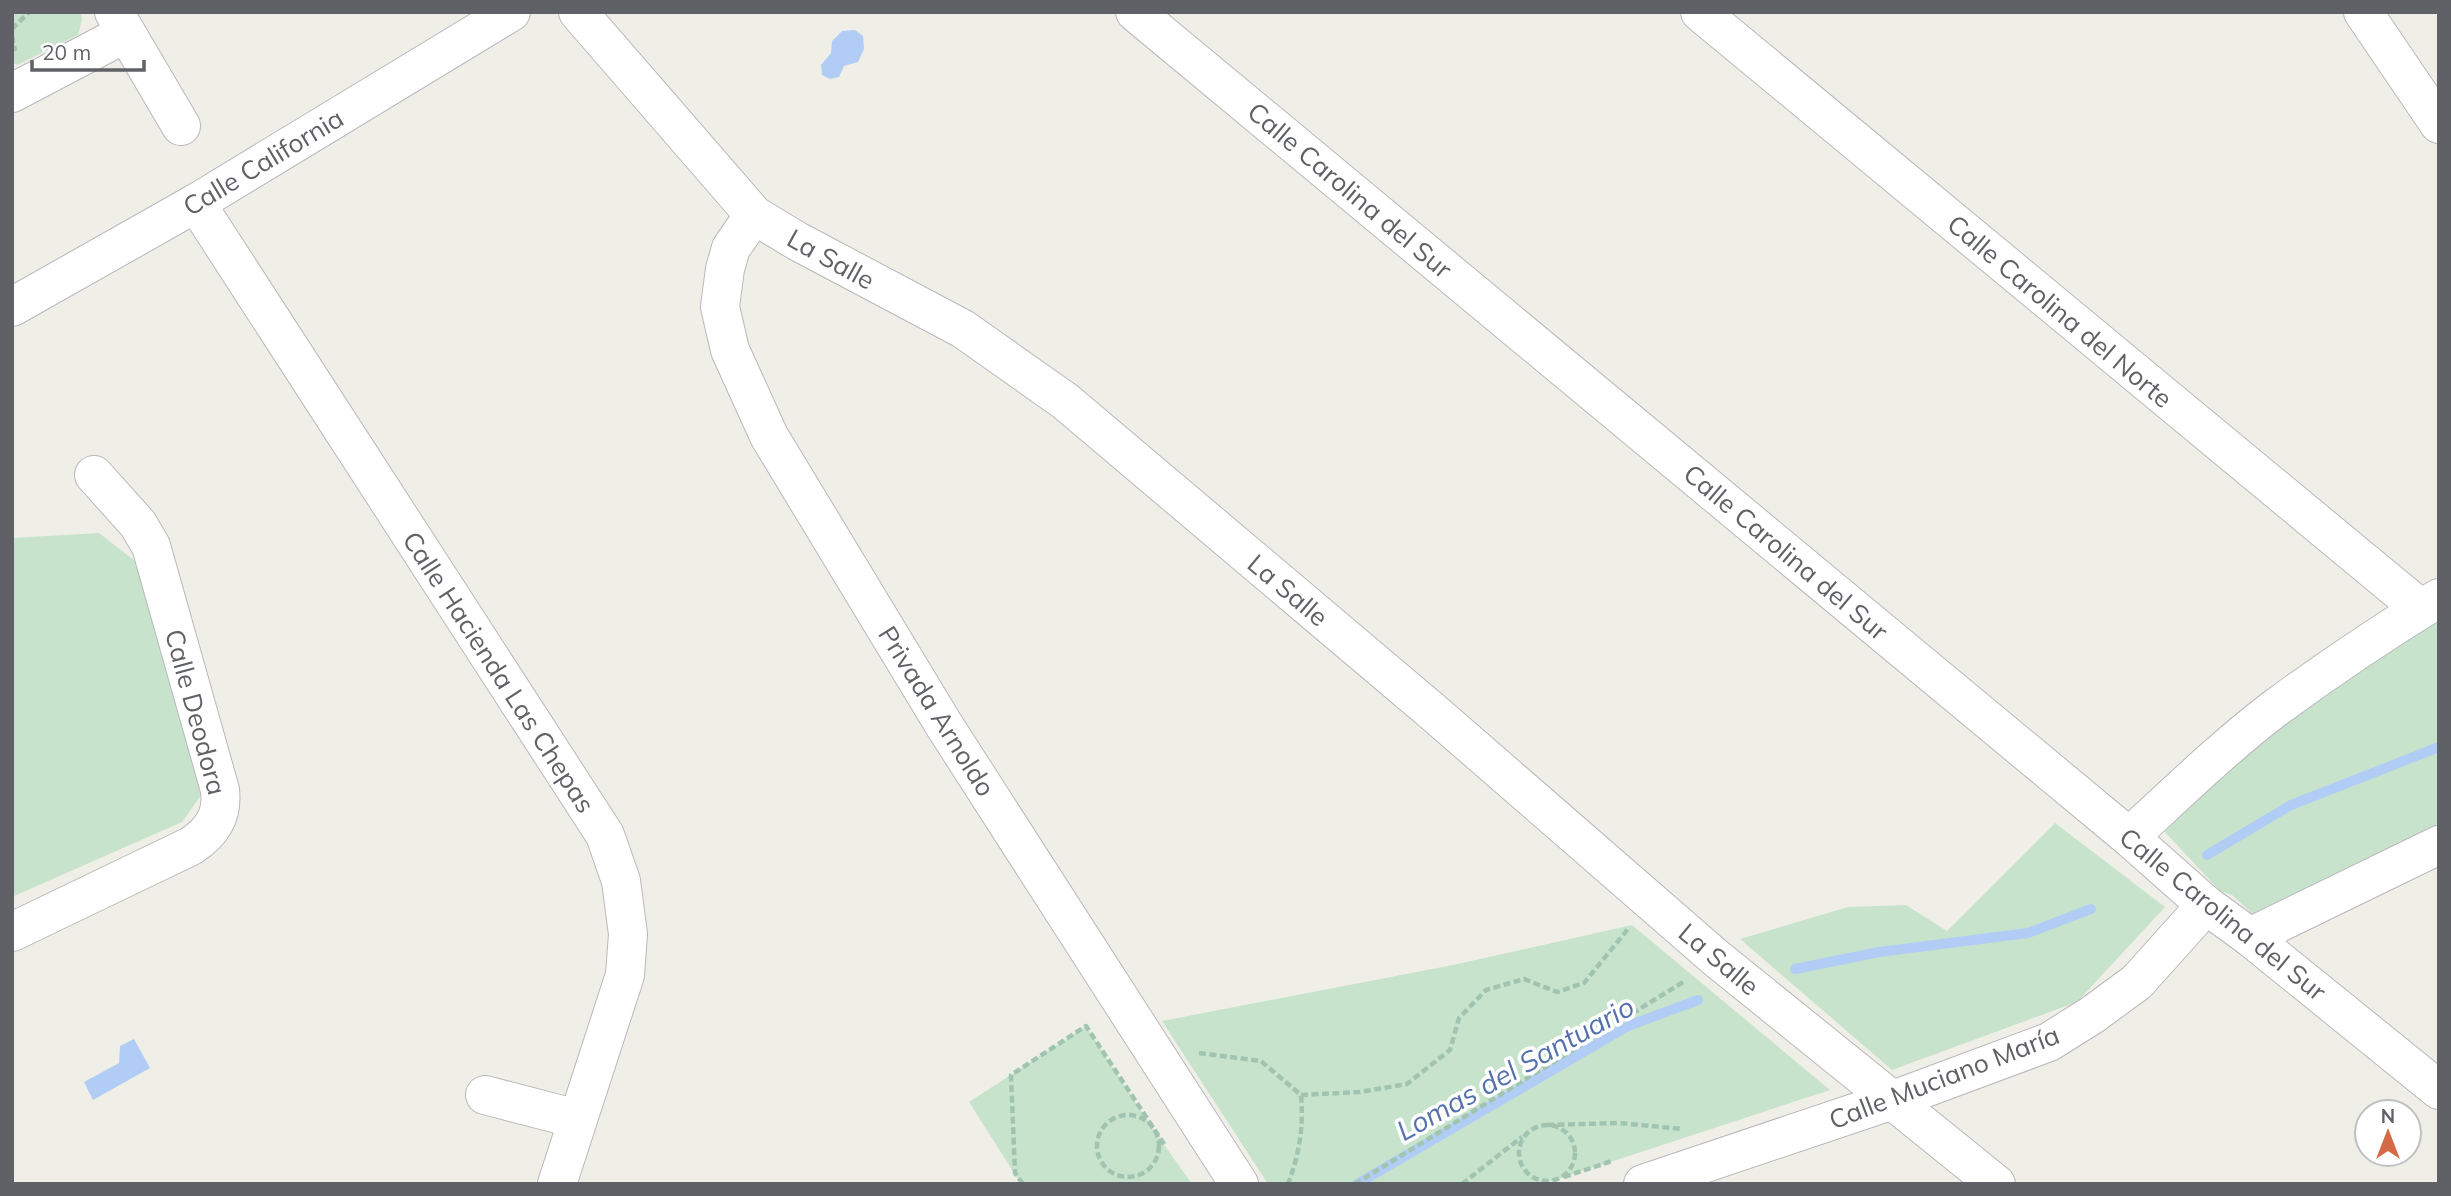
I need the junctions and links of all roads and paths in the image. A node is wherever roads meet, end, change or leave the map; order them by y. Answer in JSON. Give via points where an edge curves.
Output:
{"nodes":[{"id":1,"x":29,"y":12,"type":"edge"},
{"id":2,"x":511,"y":12,"type":"edge"},
{"id":3,"x":578,"y":12,"type":"edge"},
{"id":4,"x":1135,"y":12,"type":"edge"},
{"id":5,"x":1700,"y":12,"type":"edge"},
{"id":6,"x":2363,"y":12,"type":"edge"},
{"id":7,"x":120,"y":22,"type":"edge"},
{"id":8,"x":12,"y":29,"type":"edge"},
{"id":9,"x":12,"y":93,"type":"edge"},
{"id":10,"x":2439,"y":124,"type":"edge"},
{"id":11,"x":181,"y":126,"type":"dead end"},
{"id":12,"x":196,"y":204,"type":"junction"},
{"id":13,"x":754,"y":215,"type":"junction"},
{"id":14,"x":12,"y":307,"type":"edge"},
{"id":15,"x":94,"y":475,"type":"dead end"},
{"id":16,"x":2430,"y":604,"type":"edge"},
{"id":17,"x":2129,"y":837,"type":"junction"},
{"id":18,"x":2439,"y":845,"type":"edge"},
{"id":19,"x":2206,"y":905,"type":"junction"},
{"id":20,"x":1632,"y":925,"type":"dead end"},
{"id":21,"x":12,"y":932,"type":"edge"},
{"id":22,"x":2250,"y":937,"type":"junction"},
{"id":23,"x":1692,"y":976,"type":"dead end"},
{"id":24,"x":1189,"y":1052,"type":"dead end"},
{"id":25,"x":2439,"y":1090,"type":"edge"},
{"id":26,"x":485,"y":1095,"type":"dead end"},
{"id":27,"x":1301,"y":1095,"type":"junction"},
{"id":28,"x":1893,"y":1100,"type":"junction"},
{"id":29,"x":577,"y":1119,"type":"junction"},
{"id":30,"x":1547,"y":1125,"type":"junction"},
{"id":31,"x":1689,"y":1130,"type":"dead end"},
{"id":32,"x":1155,"y":1132,"type":"junction"},
{"id":33,"x":1529,"y":1132,"type":"junction"},
{"id":34,"x":1170,"y":1153,"type":"dead end"},
{"id":35,"x":1658,"y":1182,"type":"edge"},
{"id":36,"x":557,"y":1184,"type":"edge"},
{"id":37,"x":1022,"y":1184,"type":"edge"},
{"id":38,"x":1239,"y":1184,"type":"edge"},
{"id":39,"x":1288,"y":1184,"type":"edge"},
{"id":40,"x":1354,"y":1184,"type":"edge"},
{"id":41,"x":1462,"y":1184,"type":"edge"},
{"id":42,"x":1996,"y":1184,"type":"edge"}],
"edges":[{"from":1,"to":8,"type":"path"},
{"from":2,"to":12,"type":"street","name":"Calle California"},
{"from":3,"to":13,"type":"street","name":"La Salle"},
{"from":4,"to":17,"type":"street","name":"Calle Carolina del Sur"},
{"from":5,"to":16,"type":"street","name":"Calle Carolina del Norte"},
{"from":6,"to":10,"type":"street"},
{"from":7,"to":9,"type":"street"},
{"from":7,"to":11,"type":"street"},
{"from":12,"to":14,"type":"street","name":"Calle California"},
{"from":12,"to":29,"type":"street","name":"Calle Hacienda Las Chepas","via":[[605,835],[621,881],[628,934],[625,975]]},
{"from":13,"to":28,"type":"street","name":"La Salle","via":[[963,329],[1065,401],[1716,958]]},
{"from":13,"to":38,"type":"street","name":"Privada Arnoldo","via":[[731,248],[720,307],[730,350],[769,436],[944,725]]},
{"from":15,"to":21,"type":"street","name":"Calle Deodora","via":[[138,524],[150,546],[220,790],[219,814],[205,837],[191,846]]},
{"from":16,"to":17,"type":"street","via":[[2273,710]]},
{"from":17,"to":19,"type":"street","name":"Calle Carolina del Sur"},
{"from":18,"to":22,"type":"street"},
{"from":19,"to":22,"type":"street","name":"Calle Carolina del Sur"},
{"from":19,"to":28,"type":"street","name":"Calle Muciano María","via":[[2137,982],[2049,1042]]},
{"from":20,"to":27,"type":"path","via":[[1584,983],[1557,992],[1524,979],[1486,990],[1460,1018],[1450,1050],[1407,1084]]},
{"from":22,"to":25,"type":"street","name":"Calle Carolina del Sur"},
{"from":23,"to":40,"type":"path"},
{"from":24,"to":27,"type":"path","via":[[1261,1062]]},
{"from":26,"to":29,"type":"street"},
{"from":27,"to":39,"type":"path","via":[[1303,1118]]},
{"from":28,"to":35,"type":"street","name":"Calle Muciano María"},
{"from":28,"to":42,"type":"street","name":"La Salle"},
{"from":29,"to":36,"type":"street","name":"Calle Hacienda Las Chepas"},
{"from":30,"to":31,"type":"path","via":[[1619,1123]]},
{"from":30,"to":33,"type":"path"},
{"from":30,"to":33,"type":"path","via":[[1565,1131],[1575,1147],[1573,1166],[1561,1179],[1535,1179],[1521,1166],[1519,1147]]},
{"from":32,"to":32,"type":"path","via":[[1149,1123],[1130,1115],[1109,1121],[1098,1139],[1100,1160],[1123,1176],[1142,1173],[1156,1160]]},
{"from":32,"to":34,"type":"path"},
{"from":32,"to":37,"type":"path","via":[[1086,1026],[1011,1075],[1015,1172]]},
{"from":33,"to":41,"type":"path"}]}
